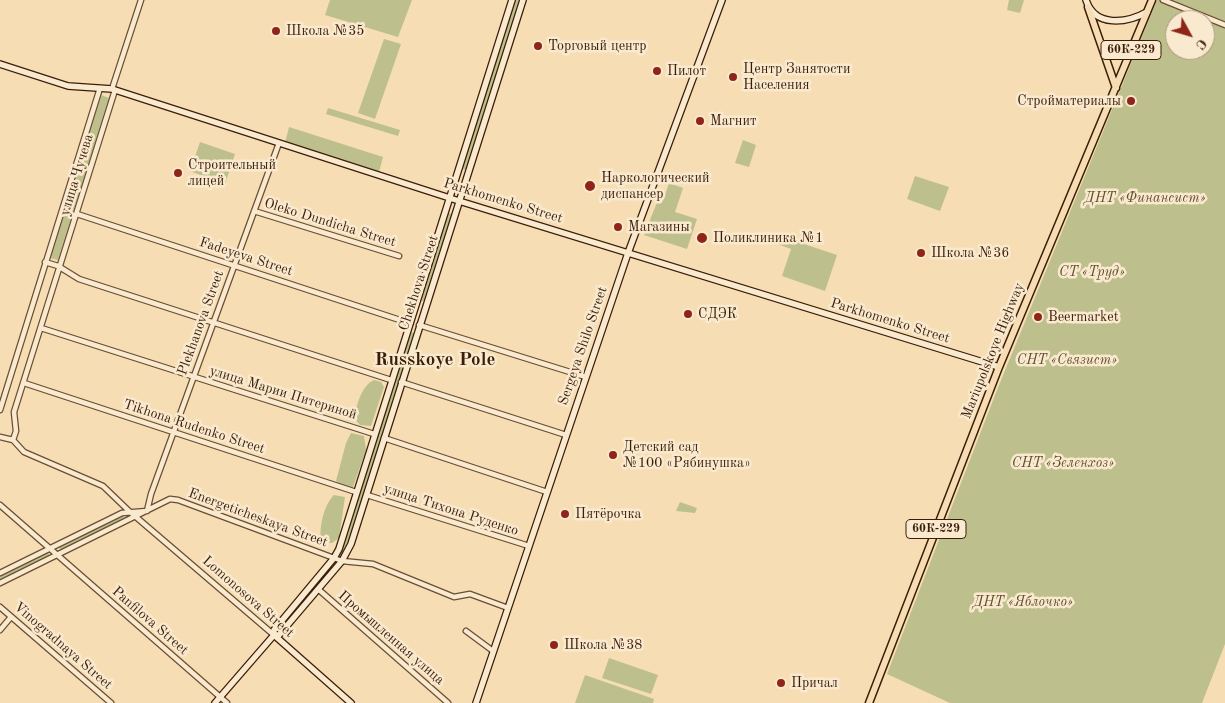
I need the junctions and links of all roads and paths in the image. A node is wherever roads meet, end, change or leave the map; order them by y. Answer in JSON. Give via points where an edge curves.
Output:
{"nodes":[{"id":1,"x":141,"y":0,"type":"edge"},
{"id":2,"x":512,"y":0,"type":"edge"},
{"id":3,"x":523,"y":0,"type":"edge"},
{"id":4,"x":722,"y":0,"type":"edge"},
{"id":5,"x":1152,"y":0,"type":"edge"},
{"id":6,"x":1163,"y":0,"type":"edge"},
{"id":7,"x":1087,"y":3,"type":"edge"},
{"id":8,"x":1147,"y":12,"type":"junction"},
{"id":9,"x":1225,"y":25,"type":"edge"},
{"id":10,"x":0,"y":64,"type":"edge"},
{"id":11,"x":100,"y":88,"type":"junction"},
{"id":12,"x":1116,"y":88,"type":"junction"},
{"id":13,"x":114,"y":90,"type":"junction"},
{"id":14,"x":279,"y":143,"type":"junction"},
{"id":15,"x":449,"y":198,"type":"junction"},
{"id":16,"x":459,"y":201,"type":"junction"},
{"id":17,"x":254,"y":211,"type":"junction"},
{"id":18,"x":77,"y":214,"type":"junction"},
{"id":19,"x":628,"y":252,"type":"junction"},
{"id":20,"x":399,"y":256,"type":"dead end"},
{"id":21,"x":45,"y":262,"type":"junction"},
{"id":22,"x":235,"y":264,"type":"junction"},
{"id":23,"x":58,"y":266,"type":"junction"},
{"id":24,"x":409,"y":322,"type":"junction"},
{"id":25,"x":213,"y":323,"type":"junction"},
{"id":26,"x":419,"y":325,"type":"junction"},
{"id":27,"x":41,"y":328,"type":"junction"},
{"id":28,"x":999,"y":367,"type":"junction"},
{"id":29,"x":193,"y":377,"type":"junction"},
{"id":30,"x":586,"y":378,"type":"junction"},
{"id":31,"x":391,"y":380,"type":"junction"},
{"id":32,"x":401,"y":382,"type":"junction"},
{"id":33,"x":24,"y":383,"type":"junction"},
{"id":34,"x":0,"y":410,"type":"edge"},
{"id":35,"x":173,"y":432,"type":"junction"},
{"id":36,"x":374,"y":434,"type":"junction"},
{"id":37,"x":566,"y":435,"type":"junction"},
{"id":38,"x":0,"y":437,"type":"edge"},
{"id":39,"x":384,"y":438,"type":"junction"},
{"id":40,"x":14,"y":440,"type":"junction"},
{"id":41,"x":356,"y":492,"type":"junction"},
{"id":42,"x":547,"y":492,"type":"junction"},
{"id":43,"x":367,"y":495,"type":"junction"},
{"id":44,"x":0,"y":505,"type":"edge"},
{"id":45,"x":129,"y":511,"type":"junction"},
{"id":46,"x":147,"y":511,"type":"junction"},
{"id":47,"x":136,"y":517,"type":"junction"},
{"id":48,"x":529,"y":546,"type":"junction"},
{"id":49,"x":50,"y":548,"type":"junction"},
{"id":50,"x":57,"y":555,"type":"junction"},
{"id":51,"x":334,"y":558,"type":"junction"},
{"id":52,"x":342,"y":561,"type":"junction"},
{"id":53,"x":0,"y":573,"type":"edge"},
{"id":54,"x":0,"y":583,"type":"edge"},
{"id":55,"x":318,"y":589,"type":"junction"},
{"id":56,"x":0,"y":607,"type":"edge"},
{"id":57,"x":508,"y":608,"type":"junction"},
{"id":58,"x":11,"y":617,"type":"junction"},
{"id":59,"x":0,"y":630,"type":"edge"},
{"id":60,"x":466,"y":631,"type":"dead end"},
{"id":61,"x":274,"y":635,"type":"junction"},
{"id":62,"x":493,"y":651,"type":"junction"},
{"id":63,"x":220,"y":697,"type":"junction"},
{"id":64,"x":111,"y":703,"type":"edge"},
{"id":65,"x":215,"y":703,"type":"edge"},
{"id":66,"x":227,"y":703,"type":"edge"},
{"id":67,"x":351,"y":703,"type":"edge"},
{"id":68,"x":448,"y":703,"type":"edge"},
{"id":69,"x":476,"y":703,"type":"edge"},
{"id":70,"x":869,"y":703,"type":"edge"}],
"edges":[{"from":1,"to":13,"type":"street","name":"улица Чучева"},
{"from":2,"to":15,"type":"street","name":"Chekhova Street"},
{"from":3,"to":16,"type":"street","name":"Chekhova Street"},
{"from":4,"to":19,"type":"street","name":"Sergeya Shilo Street"},
{"from":5,"to":8,"type":"main road","number":"60К-229"},
{"from":6,"to":9,"type":"street"},
{"from":7,"to":8,"type":"street","via":[[1102,18],[1114,21],[1134,19]]},
{"from":7,"to":12,"type":"main road"},
{"from":8,"to":12,"type":"main road","name":"Mariupolskoye Highway","number":"60К-229"},
{"from":10,"to":11,"type":"street","name":"Parkhomenko Street","via":[[68,86]]},
{"from":11,"to":13,"type":"street","name":"Parkhomenko Street"},
{"from":11,"to":21,"type":"street","name":"улица Чучева"},
{"from":12,"to":28,"type":"main road","name":"Mariupolskoye Highway","number":"60К-229"},
{"from":13,"to":14,"type":"street","name":"Parkhomenko Street"},
{"from":13,"to":18,"type":"street","name":"улица Чучева"},
{"from":14,"to":15,"type":"street","name":"Parkhomenko Street"},
{"from":14,"to":17,"type":"street","name":"Plekhanova Street"},
{"from":15,"to":16,"type":"street","name":"Parkhomenko Street"},
{"from":15,"to":24,"type":"street","name":"Chekhova Street"},
{"from":16,"to":19,"type":"street","name":"Parkhomenko Street"},
{"from":16,"to":26,"type":"street","name":"Chekhova Street"},
{"from":17,"to":20,"type":"street","name":"Oleko Dundicha Street"},
{"from":17,"to":22,"type":"street","name":"Plekhanova Street"},
{"from":18,"to":22,"type":"street","name":"Fadeyeva Street"},
{"from":18,"to":23,"type":"street","name":"улица Чучева"},
{"from":19,"to":28,"type":"street","name":"Parkhomenko Street"},
{"from":19,"to":30,"type":"street","name":"Sergeya Shilo Street"},
{"from":21,"to":23,"type":"street"},
{"from":21,"to":34,"type":"street","name":"улица Чучева"},
{"from":22,"to":24,"type":"street","name":"Fadeyeva Street"},
{"from":22,"to":25,"type":"street","name":"Plekhanova Street"},
{"from":23,"to":25,"type":"street","via":[[79,279]]},
{"from":23,"to":27,"type":"street","name":"улица Чучева"},
{"from":24,"to":26,"type":"street"},
{"from":24,"to":31,"type":"street","name":"Chekhova Street"},
{"from":25,"to":29,"type":"street","name":"Plekhanova Street"},
{"from":25,"to":31,"type":"street"},
{"from":26,"to":30,"type":"street"},
{"from":26,"to":32,"type":"street","name":"Chekhova Street"},
{"from":27,"to":29,"type":"street","name":"улица Марии Питериной"},
{"from":27,"to":33,"type":"street","name":"улица Чучева"},
{"from":28,"to":70,"type":"main road","name":"Mariupolskoye Highway","number":"60К-229"},
{"from":29,"to":35,"type":"street","name":"Plekhanova Street"},
{"from":29,"to":36,"type":"street","name":"улица Марии Питериной"},
{"from":30,"to":37,"type":"street","name":"Sergeya Shilo Street"},
{"from":31,"to":36,"type":"street","name":"Chekhova Street"},
{"from":32,"to":37,"type":"street"},
{"from":32,"to":39,"type":"street","name":"Chekhova Street"},
{"from":33,"to":35,"type":"street","name":"Tikhona Rudenko Street"},
{"from":33,"to":40,"type":"street","name":"улица Чучева","via":[[14,412]]},
{"from":35,"to":41,"type":"street","name":"Tikhona Rudenko Street"},
{"from":35,"to":46,"type":"street","name":"Plekhanova Street"},
{"from":36,"to":41,"type":"street","name":"Chekhova Street"},
{"from":37,"to":42,"type":"street","name":"Sergeya Shilo Street"},
{"from":38,"to":40,"type":"street"},
{"from":39,"to":42,"type":"street"},
{"from":39,"to":43,"type":"street","name":"Chekhova Street"},
{"from":40,"to":45,"type":"street","name":"Lomonosova Street","via":[[24,452],[103,486]]},
{"from":41,"to":51,"type":"street","name":"Chekhova Street"},
{"from":42,"to":48,"type":"street","name":"Sergeya Shilo Street"},
{"from":43,"to":48,"type":"street","name":"улица Тихона Руденко"},
{"from":43,"to":52,"type":"street","name":"Chekhova Street"},
{"from":44,"to":49,"type":"street","name":"Panfilova Street"},
{"from":45,"to":46,"type":"street","name":"Energeticheskaya Street"},
{"from":45,"to":47,"type":"street","name":"Lomonosova Street"},
{"from":45,"to":49,"type":"street","name":"Energeticheskaya Street"},
{"from":46,"to":47,"type":"street","name":"Energeticheskaya Street"},
{"from":46,"to":51,"type":"street","name":"Energeticheskaya Street","via":[[170,499],[178,500]]},
{"from":47,"to":50,"type":"street","name":"Energeticheskaya Street"},
{"from":47,"to":61,"type":"street","name":"Lomonosova Street"},
{"from":48,"to":57,"type":"street","name":"Sergeya Shilo Street"},
{"from":49,"to":50,"type":"street","name":"Panfilova Street"},
{"from":49,"to":53,"type":"street","name":"Energeticheskaya Street"},
{"from":50,"to":54,"type":"street","name":"Energeticheskaya Street"},
{"from":50,"to":63,"type":"street","name":"Panfilova Street"},
{"from":51,"to":52,"type":"street","name":"Energeticheskaya Street"},
{"from":51,"to":61,"type":"street","name":"Chekhova Street","via":[[274,630]]},
{"from":52,"to":55,"type":"street","name":"Chekhova Street"},
{"from":52,"to":57,"type":"street","via":[[373,564],[454,597],[470,594]]},
{"from":55,"to":61,"type":"street","name":"Chekhova Street","via":[[279,635]]},
{"from":55,"to":68,"type":"street","name":"Промышленная улица"},
{"from":56,"to":58,"type":"street","name":"Vinogradnaya Street"},
{"from":57,"to":62,"type":"street","name":"Sergeya Shilo Street"},
{"from":58,"to":59,"type":"street"},
{"from":58,"to":64,"type":"street","name":"Vinogradnaya Street"},
{"from":60,"to":62,"type":"street"},
{"from":61,"to":63,"type":"street","name":"Chekhova Street"},
{"from":61,"to":67,"type":"street","name":"Lomonosova Street"},
{"from":62,"to":69,"type":"street","name":"Sergeya Shilo Street"},
{"from":63,"to":65,"type":"street","name":"Chekhova Street"},
{"from":63,"to":66,"type":"street","name":"Panfilova Street"}]}
